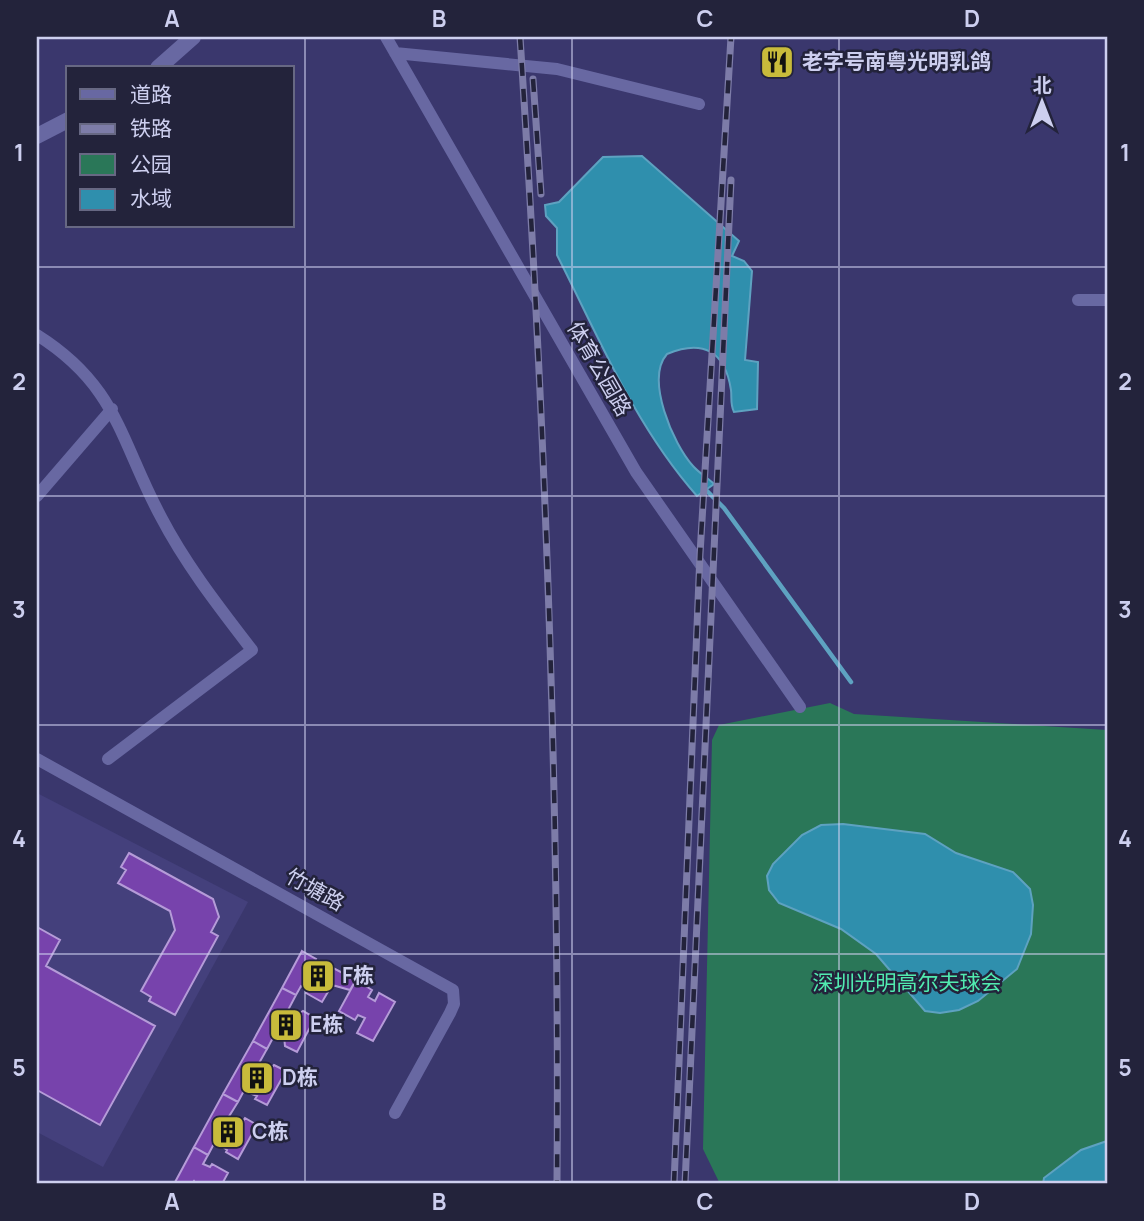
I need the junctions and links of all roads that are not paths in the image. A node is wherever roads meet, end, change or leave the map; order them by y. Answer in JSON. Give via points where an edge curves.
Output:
{"nodes":[{"id":1,"x":193,"y":37,"type":"edge"},
{"id":2,"x":386,"y":37,"type":"edge"},
{"id":3,"x":395,"y":53,"type":"junction"},
{"id":4,"x":160,"y":66,"type":"edge"},
{"id":5,"x":699,"y":104,"type":"dead end"},
{"id":6,"x":66,"y":121,"type":"edge"},
{"id":7,"x":37,"y":136,"type":"edge"},
{"id":8,"x":1078,"y":300,"type":"dead end"},
{"id":9,"x":1107,"y":300,"type":"edge"},
{"id":10,"x":37,"y":335,"type":"edge"},
{"id":11,"x":112,"y":409,"type":"junction"},
{"id":12,"x":37,"y":496,"type":"edge"},
{"id":13,"x":800,"y":707,"type":"dead end"},
{"id":14,"x":37,"y":759,"type":"edge"},
{"id":15,"x":108,"y":759,"type":"dead end"},
{"id":16,"x":395,"y":1113,"type":"dead end"}],
"edges":[{"from":1,"to":4,"type":"street"},
{"from":2,"to":3,"type":"street","name":"体育公园路"},
{"from":3,"to":5,"type":"street","via":[[557,69]]},
{"from":3,"to":13,"type":"street","name":"体育公园路","via":[[636,472]]},
{"from":6,"to":7,"type":"street"},
{"from":8,"to":9,"type":"street"},
{"from":10,"to":11,"type":"street","via":[[77,366]]},
{"from":11,"to":12,"type":"street"},
{"from":11,"to":15,"type":"street","via":[[174,542],[252,650]]},
{"from":14,"to":16,"type":"street","name":"竹塘路","via":[[453,990],[450,1013]]}]}
